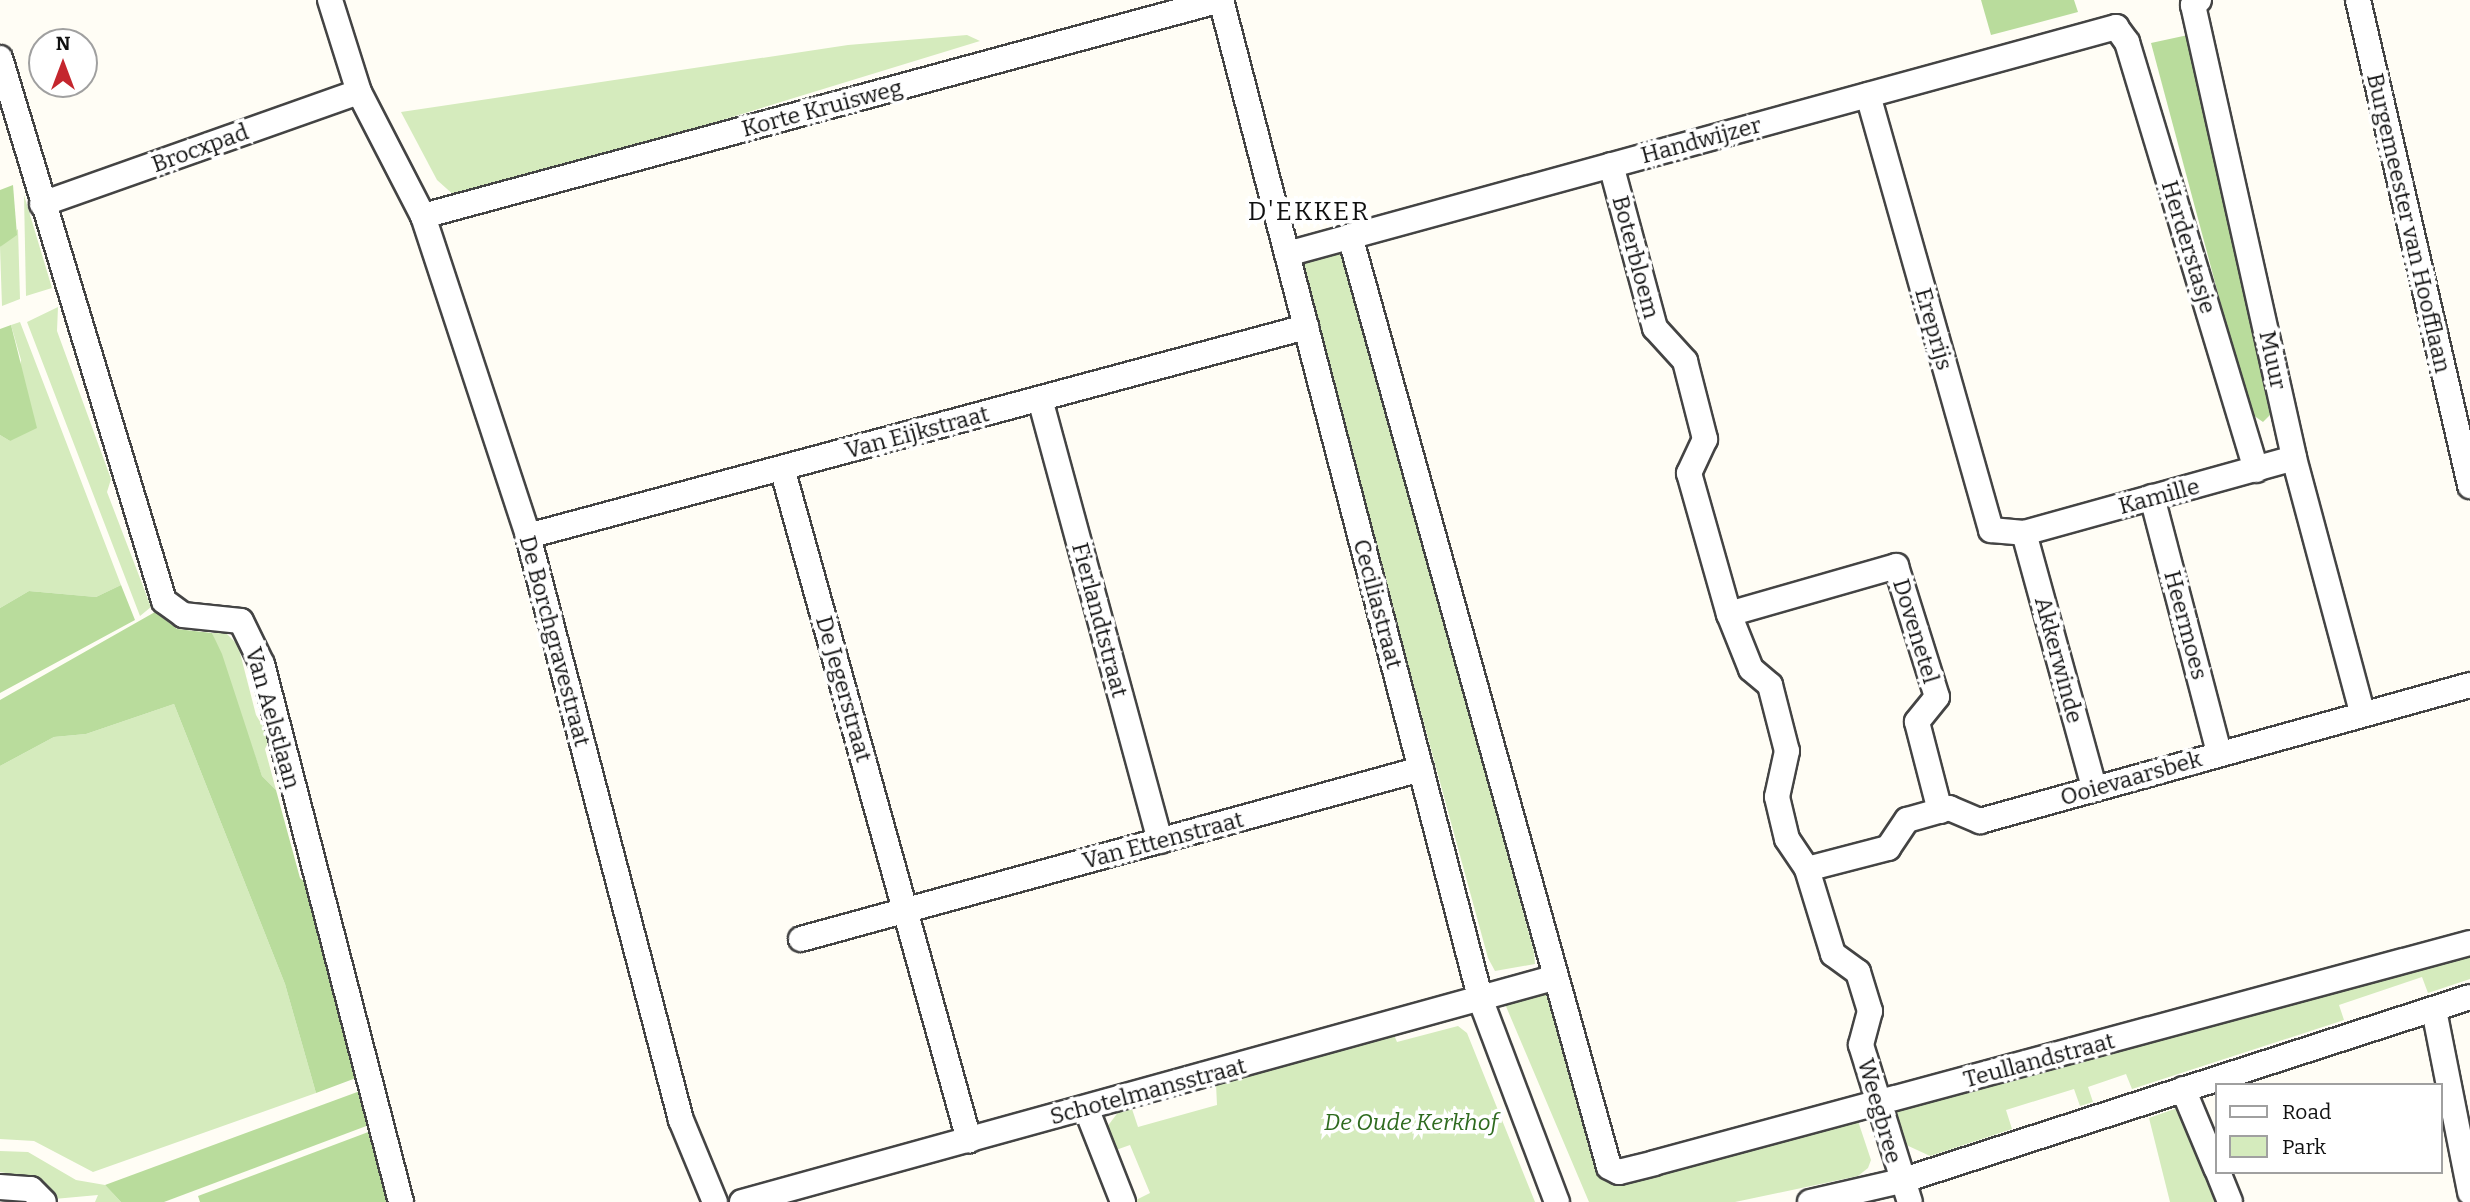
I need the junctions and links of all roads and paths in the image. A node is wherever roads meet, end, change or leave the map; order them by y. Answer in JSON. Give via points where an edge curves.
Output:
{"nodes":[{"id":1,"x":330,"y":0,"type":"edge"},
{"id":2,"x":1221,"y":0,"type":"edge"},
{"id":3,"x":2358,"y":0,"type":"edge"},
{"id":4,"x":2196,"y":2,"type":"edge"},
{"id":5,"x":2116,"y":27,"type":"joint"},
{"id":6,"x":0,"y":58,"type":"edge"},
{"id":7,"x":359,"y":92,"type":"junction"},
{"id":8,"x":1868,"y":94,"type":"junction"},
{"id":9,"x":1611,"y":165,"type":"junction"},
{"id":10,"x":42,"y":204,"type":"junction"},
{"id":11,"x":423,"y":216,"type":"junction"},
{"id":12,"x":1350,"y":236,"type":"junction"},
{"id":13,"x":1287,"y":254,"type":"junction"},
{"id":14,"x":1306,"y":327,"type":"junction"},
{"id":15,"x":1040,"y":399,"type":"junction"},
{"id":16,"x":2294,"y":458,"type":"junction"},
{"id":17,"x":782,"y":468,"type":"junction"},
{"id":18,"x":2256,"y":470,"type":"junction"},
{"id":19,"x":2470,"y":486,"type":"edge"},
{"id":20,"x":2152,"y":497,"type":"junction"},
{"id":21,"x":2024,"y":533,"type":"junction"},
{"id":22,"x":528,"y":537,"type":"junction"},
{"id":23,"x":1721,"y":580,"type":"joint"},
{"id":24,"x":1729,"y":614,"type":"junction"},
{"id":25,"x":2470,"y":685,"type":"edge"},
{"id":26,"x":2362,"y":712,"type":"junction"},
{"id":27,"x":2219,"y":753,"type":"junction"},
{"id":28,"x":1421,"y":769,"type":"junction"},
{"id":29,"x":2094,"y":787,"type":"junction"},
{"id":30,"x":1940,"y":811,"type":"junction"},
{"id":31,"x":1160,"y":841,"type":"junction"},
{"id":32,"x":1807,"y":869,"type":"junction"},
{"id":33,"x":905,"y":910,"type":"junction"},
{"id":34,"x":801,"y":939,"type":"dead end"},
{"id":35,"x":2470,"y":943,"type":"edge"},
{"id":36,"x":1553,"y":978,"type":"junction"},
{"id":37,"x":2470,"y":998,"type":"edge"},
{"id":38,"x":1481,"y":1001,"type":"junction"},
{"id":39,"x":2434,"y":1010,"type":"junction"},
{"id":40,"x":2183,"y":1089,"type":"junction"},
{"id":41,"x":1877,"y":1104,"type":"junction"},
{"id":42,"x":1086,"y":1108,"type":"junction"},
{"id":43,"x":969,"y":1140,"type":"junction"},
{"id":44,"x":2214,"y":1163,"type":"edge"},
{"id":45,"x":2219,"y":1174,"type":"edge"},
{"id":46,"x":0,"y":1187,"type":"edge"},
{"id":47,"x":817,"y":1192,"type":"edge"},
{"id":48,"x":1905,"y":1192,"type":"edge"},
{"id":49,"x":2470,"y":1192,"type":"edge"},
{"id":50,"x":44,"y":1202,"type":"edge"},
{"id":51,"x":401,"y":1202,"type":"edge"},
{"id":52,"x":715,"y":1202,"type":"edge"},
{"id":53,"x":742,"y":1202,"type":"edge"},
{"id":54,"x":1123,"y":1202,"type":"edge"},
{"id":55,"x":1557,"y":1202,"type":"edge"},
{"id":56,"x":1810,"y":1202,"type":"edge"},
{"id":57,"x":2230,"y":1202,"type":"edge"}],
"edges":[{"from":1,"to":7,"type":"street","name":"De Borchgravestraat"},
{"from":2,"to":11,"type":"street","name":"Korte Kruisweg"},
{"from":2,"to":13,"type":"street","name":"Ceciliastraat"},
{"from":3,"to":19,"type":"street","name":"Burgemeester van Hoofflaan"},
{"from":4,"to":16,"type":"street","name":"Muur"},
{"from":5,"to":8,"type":"street","name":"Handwijzer"},
{"from":5,"to":18,"type":"street","name":"Herderstasje","via":[[2127,42]]},
{"from":6,"to":10,"type":"street","name":"Van Aelstlaan"},
{"from":7,"to":10,"type":"street","name":"Brocxpad"},
{"from":7,"to":11,"type":"street","name":"De Borchgravestraat"},
{"from":8,"to":9,"type":"street","name":"Handwijzer"},
{"from":8,"to":21,"type":"street","name":"Ereprijs","via":[[1991,530]]},
{"from":9,"to":12,"type":"street","name":"Handwijzer"},
{"from":9,"to":23,"type":"street","name":"Boterbloem","via":[[1655,328],[1685,361],[1704,439],[1689,473]]},
{"from":10,"to":51,"type":"street","name":"Van Aelstlaan","via":[[164,601],[183,615],[241,621],[262,664]]},
{"from":11,"to":22,"type":"street","name":"De Borchgravestraat"},
{"from":12,"to":13,"type":"street","name":"Handwijzer"},
{"from":12,"to":36,"type":"street"},
{"from":13,"to":14,"type":"street","name":"Ceciliastraat"},
{"from":14,"to":15,"type":"street","name":"Van Eijkstraat"},
{"from":14,"to":28,"type":"street","name":"Ceciliastraat"},
{"from":15,"to":17,"type":"street","name":"Van Eijkstraat"},
{"from":15,"to":31,"type":"street","name":"Fierlandtstraat"},
{"from":16,"to":18,"type":"street","name":"Kamille"},
{"from":16,"to":26,"type":"street","name":"Muur"},
{"from":17,"to":22,"type":"street","name":"Van Eijkstraat"},
{"from":17,"to":33,"type":"street","name":"De Jegerstraat"},
{"from":18,"to":20,"type":"street","name":"Kamille"},
{"from":20,"to":21,"type":"street","name":"Kamille"},
{"from":20,"to":27,"type":"street","name":"Heermoes"},
{"from":21,"to":29,"type":"street","name":"Akkerwinde"},
{"from":22,"to":52,"type":"street","name":"De Borchgravestraat","via":[[681,1120]]},
{"from":23,"to":24,"type":"street","name":"Weegbree"},
{"from":24,"to":30,"type":"street","name":"Dovenetel","via":[[1896,566],[1937,697],[1917,722]]},
{"from":24,"to":32,"type":"street","name":"Weegbree","via":[[1751,669],[1770,685],[1787,751],[1777,797],[1782,819]]},
{"from":25,"to":26,"type":"street","name":"Ooievaarsbek"},
{"from":26,"to":27,"type":"street","name":"Ooievaarsbek"},
{"from":27,"to":29,"type":"street","name":"Ooievaarsbek"},
{"from":28,"to":31,"type":"street","name":"Van Ettenstraat"},
{"from":28,"to":38,"type":"street","name":"Ceciliastraat"},
{"from":29,"to":30,"type":"street","name":"Ooievaarsbek","via":[[1980,821]]},
{"from":30,"to":32,"type":"street","via":[[1907,820],[1888,848]]},
{"from":31,"to":33,"type":"street","name":"Van Ettenstraat"},
{"from":32,"to":41,"type":"street","name":"Weegbree","via":[[1833,954],[1858,972],[1870,1011],[1861,1045]]},
{"from":33,"to":34,"type":"street"},
{"from":33,"to":43,"type":"street","name":"De Jegerstraat"},
{"from":35,"to":41,"type":"street","name":"Teullandstraat"},
{"from":36,"to":38,"type":"street","name":"Schotelmansstraat"},
{"from":36,"to":41,"type":"street","name":"Teullandstraat","via":[[1609,1167],[1619,1172]]},
{"from":37,"to":39,"type":"street"},
{"from":38,"to":42,"type":"street","name":"Schotelmansstraat"},
{"from":38,"to":55,"type":"street","name":"Ceciliastraat"},
{"from":39,"to":40,"type":"street"},
{"from":39,"to":49,"type":"street"},
{"from":40,"to":44,"type":"street"},
{"from":40,"to":48,"type":"street"},
{"from":41,"to":48,"type":"street","name":"Weegbree"},
{"from":42,"to":43,"type":"street","name":"Schotelmansstraat"},
{"from":42,"to":54,"type":"street"},
{"from":43,"to":47,"type":"street","name":"Schotelmansstraat"},
{"from":45,"to":57,"type":"street"},
{"from":46,"to":50,"type":"street","via":[[31,1189]]},
{"from":47,"to":53,"type":"street","name":"Schotelmansstraat"},
{"from":48,"to":56,"type":"street"}]}
